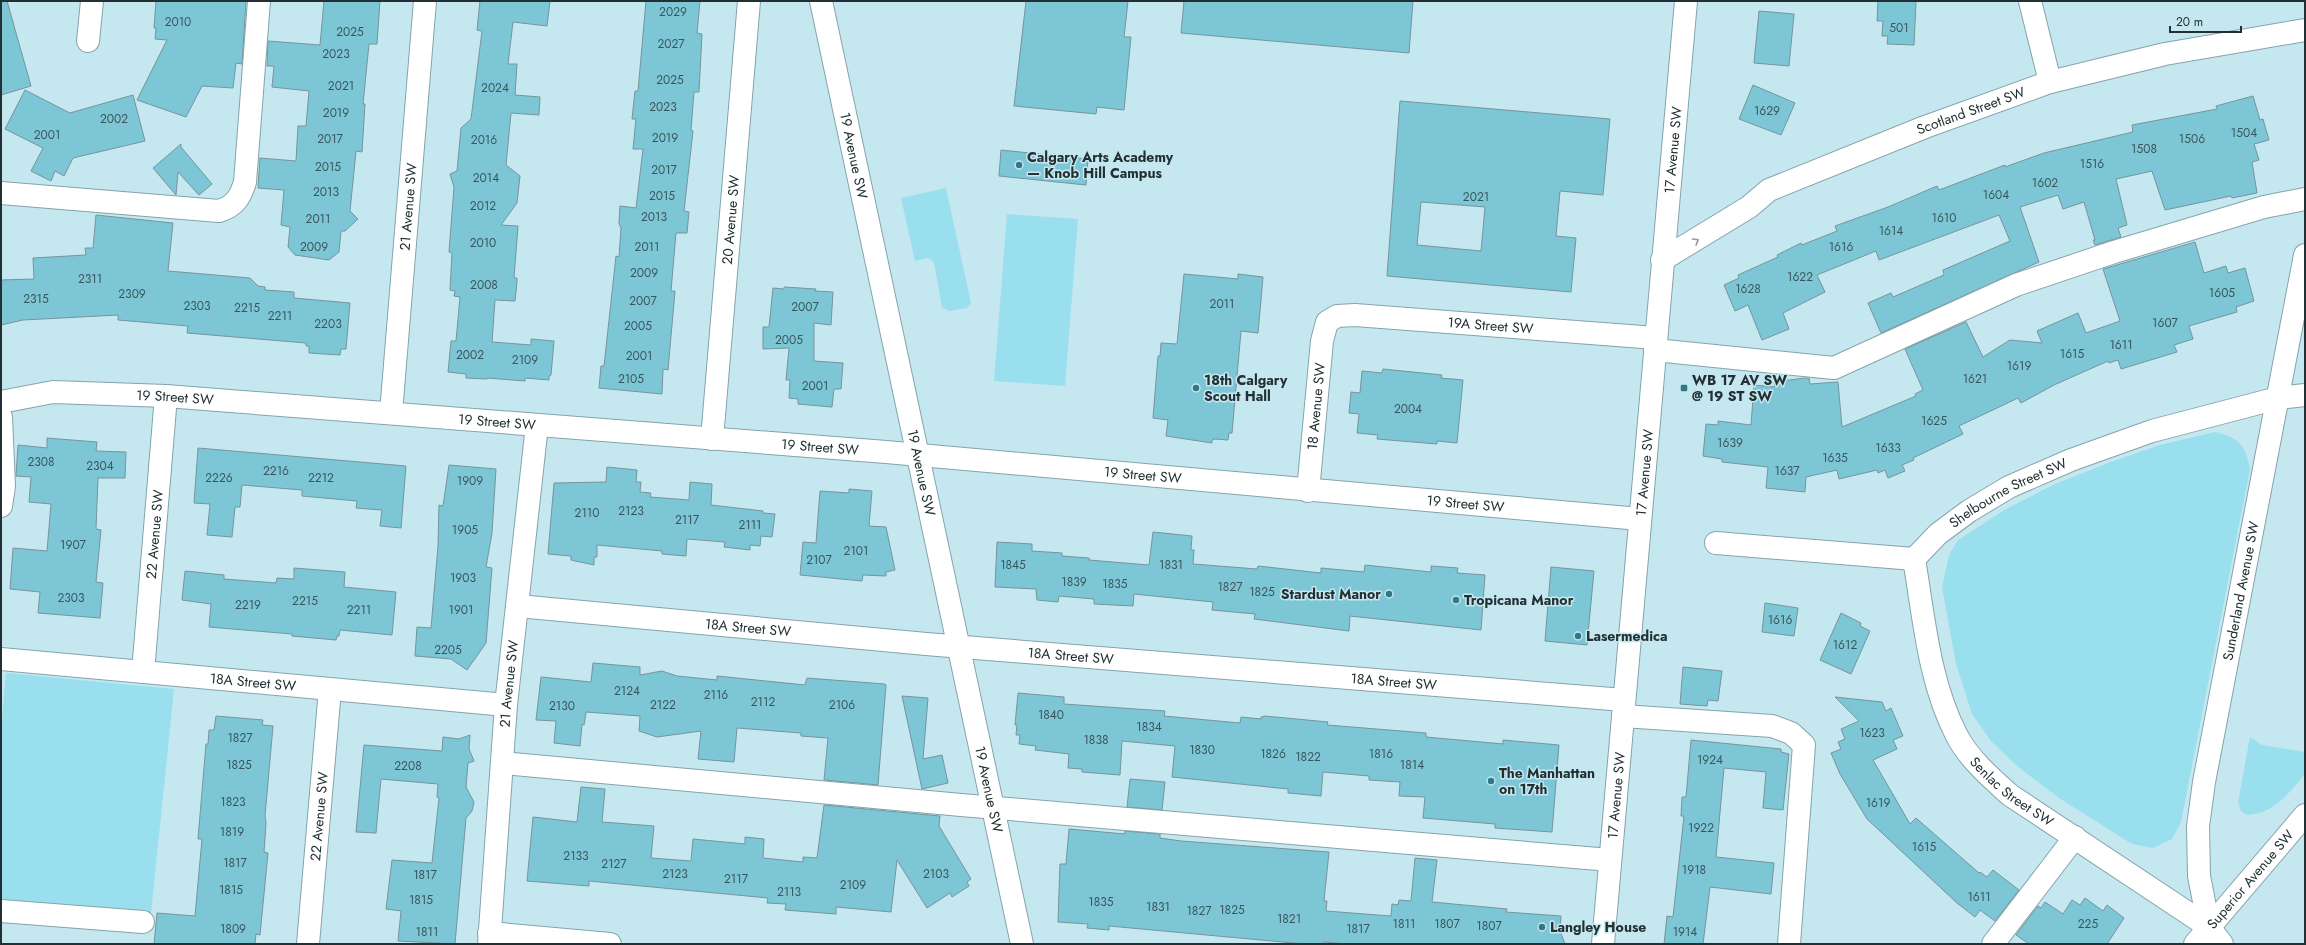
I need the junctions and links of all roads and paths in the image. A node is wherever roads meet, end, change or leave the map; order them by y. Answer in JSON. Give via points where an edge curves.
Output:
{"nodes":[{"id":1,"x":92,"y":1,"type":"edge"},
{"id":2,"x":260,"y":1,"type":"edge"},
{"id":3,"x":425,"y":1,"type":"edge"},
{"id":4,"x":749,"y":1,"type":"edge"},
{"id":5,"x":821,"y":1,"type":"edge"},
{"id":6,"x":1686,"y":1,"type":"edge"},
{"id":7,"x":2030,"y":1,"type":"edge"},
{"id":8,"x":2305,"y":30,"type":"edge"},
{"id":9,"x":88,"y":41,"type":"dead end"},
{"id":10,"x":2050,"y":82,"type":"junction"},
{"id":11,"x":1,"y":193,"type":"edge"},
{"id":12,"x":2305,"y":199,"type":"edge"},
{"id":13,"x":2305,"y":255,"type":"edge"},
{"id":14,"x":1662,"y":260,"type":"junction"},
{"id":15,"x":1327,"y":322,"type":"joint"},
{"id":16,"x":1655,"y":344,"type":"junction"},
{"id":17,"x":2305,"y":394,"type":"edge"},
{"id":18,"x":166,"y":396,"type":"junction"},
{"id":19,"x":2278,"y":398,"type":"junction"},
{"id":20,"x":1,"y":402,"type":"edge"},
{"id":21,"x":391,"y":413,"type":"junction"},
{"id":22,"x":1,"y":417,"type":"edge"},
{"id":23,"x":537,"y":424,"type":"junction"},
{"id":24,"x":712,"y":439,"type":"junction"},
{"id":25,"x":917,"y":455,"type":"junction"},
{"id":26,"x":1308,"y":491,"type":"junction"},
{"id":27,"x":1,"y":506,"type":"edge"},
{"id":28,"x":1640,"y":519,"type":"junction"},
{"id":29,"x":1716,"y":543,"type":"dead end"},
{"id":30,"x":1914,"y":559,"type":"junction"},
{"id":31,"x":518,"y":606,"type":"junction"},
{"id":32,"x":958,"y":646,"type":"junction"},
{"id":33,"x":1,"y":659,"type":"edge"},
{"id":34,"x":143,"y":672,"type":"junction"},
{"id":35,"x":330,"y":689,"type":"junction"},
{"id":36,"x":506,"y":705,"type":"junction"},
{"id":37,"x":1623,"y":708,"type":"junction"},
{"id":38,"x":502,"y":763,"type":"junction"},
{"id":39,"x":993,"y":808,"type":"junction"},
{"id":40,"x":2305,"y":815,"type":"edge"},
{"id":41,"x":2075,"y":837,"type":"junction"},
{"id":42,"x":1610,"y":860,"type":"junction"},
{"id":43,"x":1,"y":911,"type":"edge"},
{"id":44,"x":143,"y":922,"type":"dead end"},
{"id":45,"x":2209,"y":927,"type":"junction"},
{"id":46,"x":489,"y":938,"type":"edge"},
{"id":47,"x":308,"y":944,"type":"edge"},
{"id":48,"x":610,"y":944,"type":"edge"},
{"id":49,"x":1022,"y":944,"type":"edge"},
{"id":50,"x":1602,"y":944,"type":"edge"},
{"id":51,"x":1789,"y":944,"type":"edge"},
{"id":52,"x":1993,"y":944,"type":"edge"},
{"id":53,"x":2195,"y":944,"type":"edge"},
{"id":54,"x":2222,"y":944,"type":"edge"}],
"edges":[{"from":1,"to":9,"type":"street"},
{"from":2,"to":11,"type":"street","via":[[245,182],[240,198],[231,208],[219,211]]},
{"from":3,"to":21,"type":"street","name":"21 Avenue SW"},
{"from":4,"to":24,"type":"street","name":"20 Avenue SW"},
{"from":5,"to":25,"type":"street","name":"19 Avenue SW"},
{"from":6,"to":14,"type":"street","name":"17 Avenue SW"},
{"from":7,"to":10,"type":"street"},
{"from":8,"to":10,"type":"street","name":"Scotland Street SW","via":[[2165,54]]},
{"from":14,"to":10,"type":"street","name":"Scotland Street SW","one_way":true,"via":[[1749,207],[1769,190],[1924,127]]},
{"from":12,"to":16,"type":"street","name":"19A Street SW","via":[[2264,207],[2114,252],[2016,285],[1834,368]]},
{"from":13,"to":19,"type":"street","name":"Sunderland Avenue SW"},
{"from":14,"to":16,"type":"street","name":"17 Avenue SW"},
{"from":15,"to":16,"type":"street","name":"19A Street SW","via":[[1338,316],[1355,314]]},
{"from":15,"to":26,"type":"street","name":"18 Avenue SW","via":[[1322,341]]},
{"from":16,"to":28,"type":"street","name":"17 Avenue SW"},
{"from":17,"to":19,"type":"street","name":"Shelbourne Street SW"},
{"from":18,"to":20,"type":"street","name":"19 Street SW","via":[[53,392]]},
{"from":18,"to":21,"type":"street","name":"19 Street SW"},
{"from":18,"to":34,"type":"street","name":"22 Avenue SW"},
{"from":19,"to":30,"type":"street","name":"Shelbourne Street SW","via":[[2152,431],[2009,487],[1969,510],[1938,534]]},
{"from":19,"to":45,"type":"street","name":"Sunderland Avenue SW","via":[[2204,782],[2198,826],[2199,876]]},
{"from":21,"to":23,"type":"street","name":"19 Street SW"},
{"from":22,"to":27,"type":"street","via":[[4,486]]},
{"from":23,"to":24,"type":"street","name":"19 Street SW"},
{"from":23,"to":31,"type":"street","name":"21 Avenue SW"},
{"from":24,"to":25,"type":"street","name":"19 Street SW"},
{"from":25,"to":26,"type":"street","name":"19 Street SW"},
{"from":25,"to":32,"type":"street","name":"19 Avenue SW"},
{"from":26,"to":28,"type":"street","name":"19 Street SW"},
{"from":28,"to":37,"type":"street","name":"17 Avenue SW"},
{"from":29,"to":30,"type":"street"},
{"from":30,"to":41,"type":"street","name":"Senlac Street SW","via":[[1936,682],[1958,737],[1983,770],[2010,795]]},
{"from":31,"to":32,"type":"street","name":"18A Street SW"},
{"from":31,"to":36,"type":"street","name":"21 Avenue SW"},
{"from":32,"to":37,"type":"street","name":"18A Street SW"},
{"from":32,"to":39,"type":"street","name":"19 Avenue SW"},
{"from":33,"to":34,"type":"street","name":"18A Street SW"},
{"from":34,"to":35,"type":"street","name":"18A Street SW"},
{"from":35,"to":36,"type":"street","name":"18A Street SW"},
{"from":35,"to":47,"type":"street","name":"22 Avenue SW"},
{"from":36,"to":38,"type":"street","name":"21 Avenue SW"},
{"from":37,"to":42,"type":"street","name":"17 Avenue SW"},
{"from":37,"to":51,"type":"street","name":"18A Street SW","via":[[1772,726],[1792,733],[1804,745]]},
{"from":38,"to":39,"type":"street"},
{"from":38,"to":46,"type":"street","name":"21 Avenue SW"},
{"from":39,"to":42,"type":"street"},
{"from":39,"to":49,"type":"street","name":"19 Avenue SW"},
{"from":40,"to":45,"type":"street","name":"Superior Avenue SW"},
{"from":41,"to":45,"type":"street","name":"Senlac Street SW"},
{"from":41,"to":52,"type":"street"},
{"from":42,"to":50,"type":"street","name":"17 Avenue SW"},
{"from":43,"to":44,"type":"street"},
{"from":45,"to":53,"type":"street","name":"Superior Avenue SW"},
{"from":45,"to":54,"type":"street","name":"Senlac Street SW"},
{"from":46,"to":48,"type":"street"}]}
